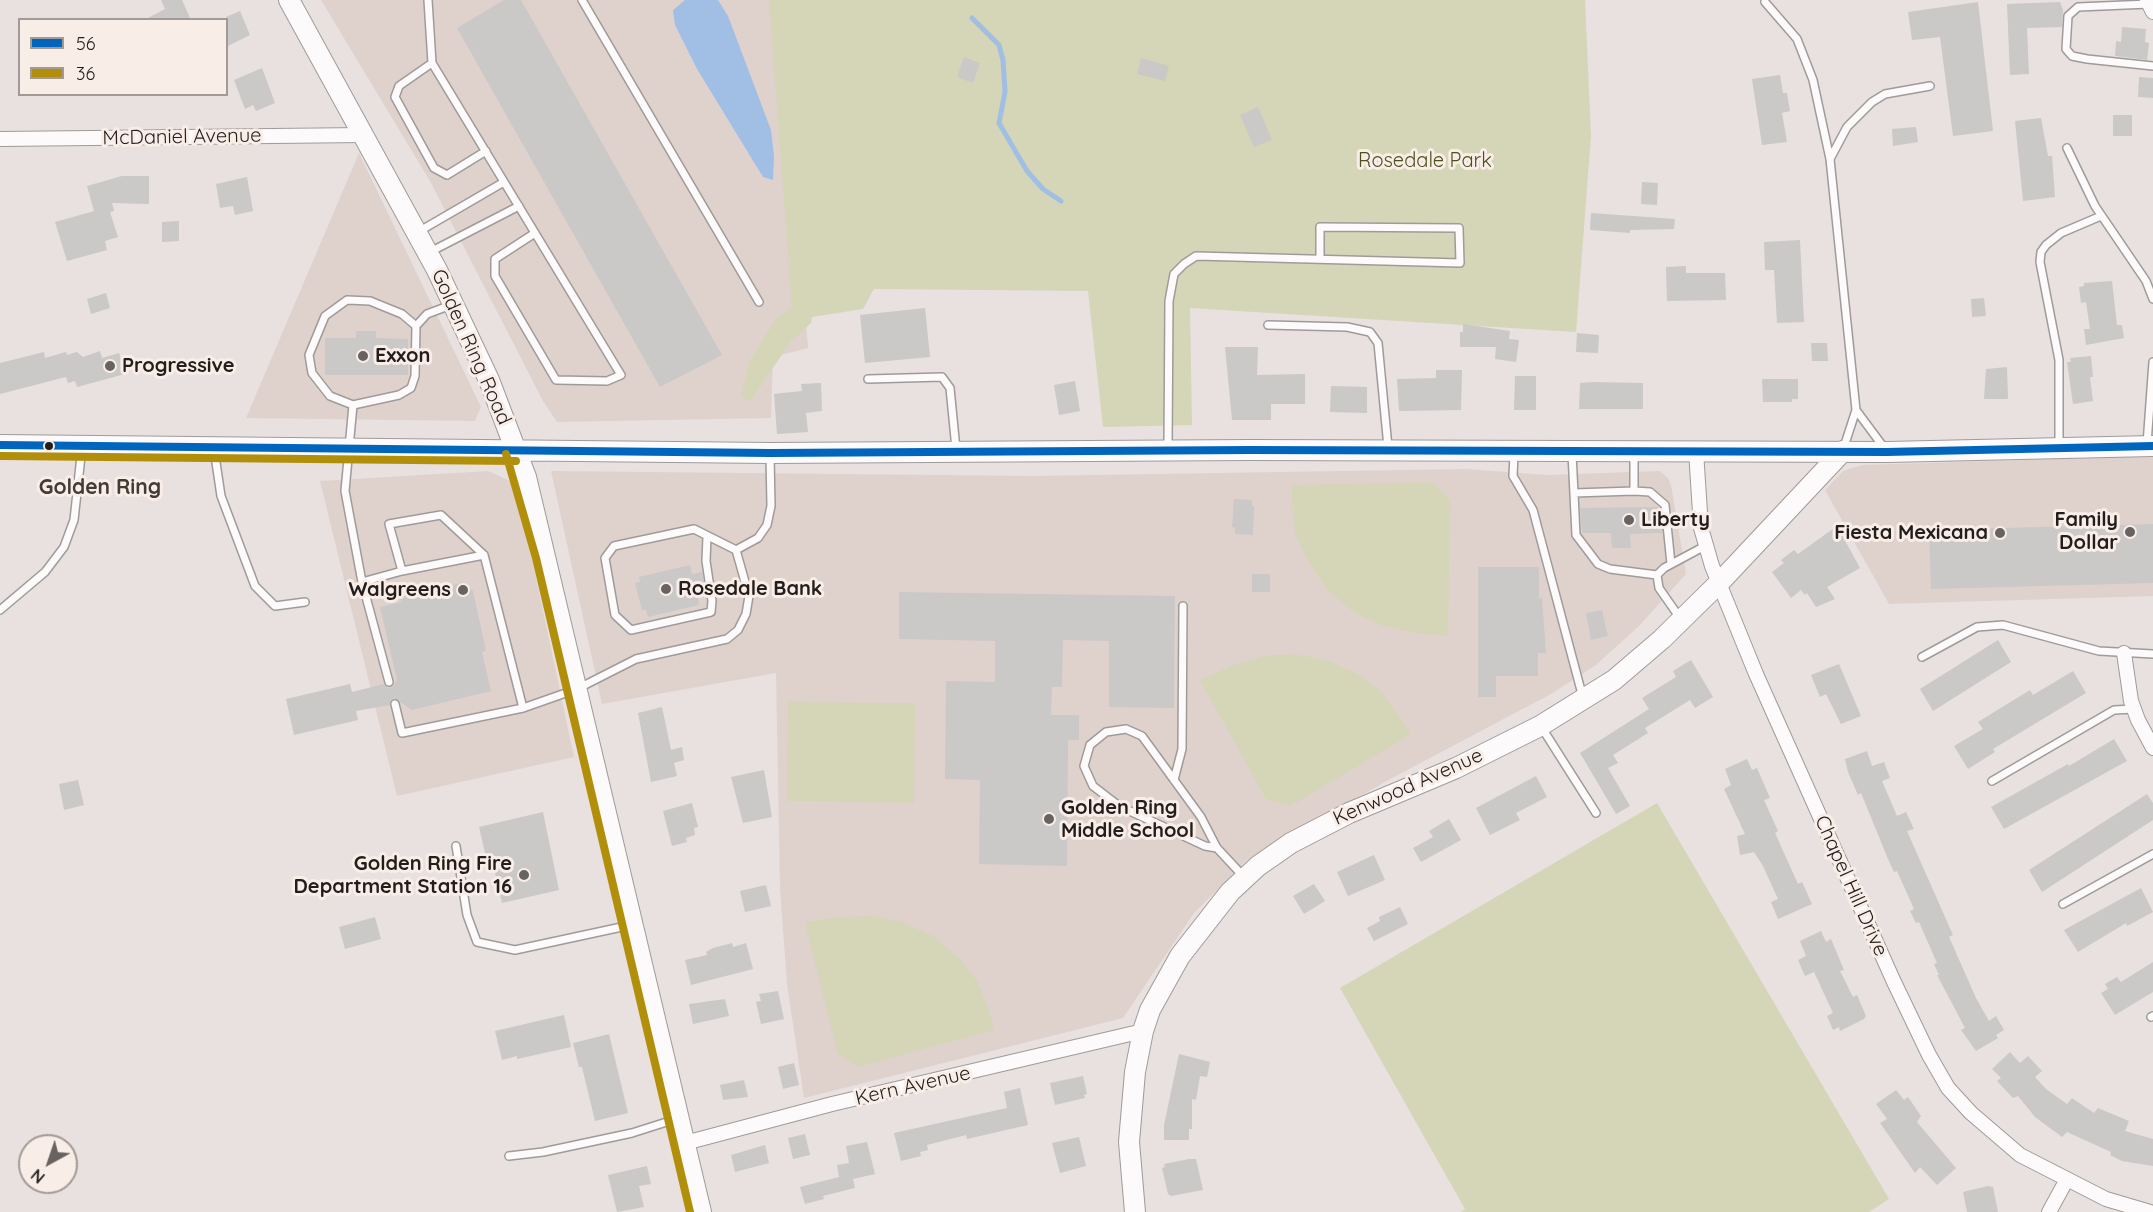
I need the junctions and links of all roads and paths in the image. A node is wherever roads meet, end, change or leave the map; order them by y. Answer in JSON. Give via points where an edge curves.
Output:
{"nodes":[{"id":1,"x":290,"y":0,"type":"edge"},
{"id":2,"x":428,"y":0,"type":"edge"},
{"id":3,"x":582,"y":0,"type":"edge"},
{"id":4,"x":1765,"y":2,"type":"dead end"},
{"id":5,"x":2149,"y":5,"type":"edge"},
{"id":6,"x":432,"y":63,"type":"junction"},
{"id":7,"x":2153,"y":66,"type":"edge"},
{"id":8,"x":1930,"y":86,"type":"dead end"},
{"id":9,"x":363,"y":135,"type":"junction"},
{"id":10,"x":0,"y":139,"type":"edge"},
{"id":11,"x":2067,"y":148,"type":"dead end"},
{"id":12,"x":486,"y":151,"type":"junction"},
{"id":13,"x":1830,"y":159,"type":"junction"},
{"id":14,"x":504,"y":182,"type":"junction"},
{"id":15,"x":519,"y":206,"type":"junction"},
{"id":16,"x":2101,"y":216,"type":"junction"},
{"id":17,"x":417,"y":233,"type":"junction"},
{"id":18,"x":535,"y":233,"type":"junction"},
{"id":19,"x":428,"y":254,"type":"junction"},
{"id":20,"x":1320,"y":259,"type":"junction"},
{"id":21,"x":2153,"y":299,"type":"edge"},
{"id":22,"x":759,"y":302,"type":"dead end"},
{"id":23,"x":454,"y":304,"type":"junction"},
{"id":24,"x":1268,"y":325,"type":"dead end"},
{"id":25,"x":416,"y":326,"type":"junction"},
{"id":26,"x":2153,"y":362,"type":"edge"},
{"id":27,"x":868,"y":379,"type":"dead end"},
{"id":28,"x":353,"y":405,"type":"junction"},
{"id":29,"x":1856,"y":410,"type":"junction"},
{"id":30,"x":0,"y":445,"type":"edge"},
{"id":31,"x":82,"y":445,"type":"junction"},
{"id":32,"x":2150,"y":446,"type":"edge"},
{"id":33,"x":213,"y":447,"type":"junction"},
{"id":34,"x":350,"y":448,"type":"junction"},
{"id":35,"x":2059,"y":448,"type":"junction"},
{"id":36,"x":1168,"y":450,"type":"junction"},
{"id":37,"x":1388,"y":450,"type":"junction"},
{"id":38,"x":1514,"y":450,"type":"junction"},
{"id":39,"x":1572,"y":450,"type":"junction"},
{"id":40,"x":1634,"y":450,"type":"junction"},
{"id":41,"x":516,"y":451,"type":"junction"},
{"id":42,"x":957,"y":451,"type":"junction"},
{"id":43,"x":1696,"y":451,"type":"junction"},
{"id":44,"x":1843,"y":451,"type":"junction"},
{"id":45,"x":1887,"y":452,"type":"junction"},
{"id":46,"x":770,"y":453,"type":"junction"},
{"id":47,"x":1634,"y":491,"type":"junction"},
{"id":48,"x":1574,"y":493,"type":"junction"},
{"id":49,"x":707,"y":537,"type":"junction"},
{"id":50,"x":1705,"y":546,"type":"junction"},
{"id":51,"x":736,"y":550,"type":"junction"},
{"id":52,"x":483,"y":555,"type":"junction"},
{"id":53,"x":1671,"y":564,"type":"junction"},
{"id":54,"x":402,"y":571,"type":"junction"},
{"id":55,"x":1657,"y":575,"type":"junction"},
{"id":56,"x":362,"y":582,"type":"junction"},
{"id":57,"x":1720,"y":582,"type":"junction"},
{"id":58,"x":305,"y":602,"type":"dead end"},
{"id":59,"x":1184,"y":606,"type":"dead end"},
{"id":60,"x":0,"y":610,"type":"edge"},
{"id":61,"x":1682,"y":620,"type":"junction"},
{"id":62,"x":2124,"y":653,"type":"junction"},
{"id":63,"x":2153,"y":654,"type":"edge"},
{"id":64,"x":1922,"y":657,"type":"dead end"},
{"id":65,"x":389,"y":682,"type":"dead end"},
{"id":66,"x":577,"y":689,"type":"junction"},
{"id":67,"x":1584,"y":700,"type":"junction"},
{"id":68,"x":395,"y":704,"type":"dead end"},
{"id":69,"x":524,"y":708,"type":"junction"},
{"id":70,"x":2134,"y":710,"type":"junction"},
{"id":71,"x":1540,"y":726,"type":"junction"},
{"id":72,"x":2153,"y":748,"type":"edge"},
{"id":73,"x":1174,"y":780,"type":"junction"},
{"id":74,"x":1992,"y":781,"type":"dead end"},
{"id":75,"x":1596,"y":813,"type":"dead end"},
{"id":76,"x":456,"y":846,"type":"dead end"},
{"id":77,"x":1217,"y":848,"type":"junction"},
{"id":78,"x":2153,"y":854,"type":"edge"},
{"id":79,"x":1244,"y":877,"type":"junction"},
{"id":80,"x":2063,"y":904,"type":"dead end"},
{"id":81,"x":631,"y":925,"type":"junction"},
{"id":82,"x":1143,"y":1031,"type":"junction"},
{"id":83,"x":679,"y":1119,"type":"junction"},
{"id":84,"x":685,"y":1143,"type":"junction"},
{"id":85,"x":509,"y":1156,"type":"dead end"},
{"id":86,"x":2066,"y":1181,"type":"junction"},
{"id":87,"x":701,"y":1212,"type":"edge"},
{"id":88,"x":1135,"y":1212,"type":"edge"},
{"id":89,"x":2049,"y":1212,"type":"edge"},
{"id":90,"x":2150,"y":1212,"type":"edge"}],
"edges":[{"from":1,"to":9,"type":"main road","name":"Golden Ring Road"},
{"from":2,"to":6,"type":"lane"},
{"from":3,"to":22,"type":"lane"},
{"from":4,"to":13,"type":"lane","via":[[1786,23],[1806,58]]},
{"from":5,"to":7,"type":"lane","via":[[2078,7],[2068,16],[2066,49],[2072,56],[2087,59]]},
{"from":6,"to":12,"type":"lane"},
{"from":6,"to":12,"type":"lane","via":[[399,86],[395,97],[434,168],[447,175]]},
{"from":8,"to":13,"type":"lane","via":[[1885,94],[1872,102],[1847,127]]},
{"from":9,"to":10,"type":"street","name":"McDaniel Avenue"},
{"from":9,"to":17,"type":"main road","name":"Golden Ring Road"},
{"from":11,"to":16,"type":"lane"},
{"from":12,"to":14,"type":"lane"},
{"from":13,"to":29,"type":"lane"},
{"from":14,"to":15,"type":"lane"},
{"from":14,"to":17,"type":"lane"},
{"from":15,"to":18,"type":"lane"},
{"from":15,"to":19,"type":"lane"},
{"from":16,"to":21,"type":"lane","via":[[2146,281]]},
{"from":16,"to":35,"type":"lane","via":[[2061,233],[2041,252],[2059,360]]},
{"from":17,"to":19,"type":"main road","name":"Golden Ring Road"},
{"from":18,"to":18,"type":"lane","via":[[495,259],[495,276],[556,380],[608,381],[621,375]]},
{"from":19,"to":23,"type":"main road","name":"Golden Ring Road"},
{"from":20,"to":20,"type":"lane","via":[[1320,226],[1459,228],[1460,263]]},
{"from":20,"to":36,"type":"lane","via":[[1196,256],[1174,274],[1169,301]]},
{"from":23,"to":25,"type":"lane","via":[[427,314]]},
{"from":23,"to":41,"type":"main road","name":"Golden Ring Road"},
{"from":24,"to":37,"type":"lane","via":[[1347,327],[1370,332],[1378,343]]},
{"from":25,"to":28,"type":"lane","via":[[415,376],[411,388],[399,395]]},
{"from":25,"to":28,"type":"lane","via":[[402,314],[370,301],[347,300],[325,316],[309,355],[312,373],[330,396]]},
{"from":26,"to":32,"type":"lane"},
{"from":27,"to":42,"type":"lane","via":[[942,376],[950,388]]},
{"from":28,"to":34,"type":"lane"},
{"from":29,"to":44,"type":"lane"},
{"from":29,"to":45,"type":"lane"},
{"from":30,"to":31,"type":"main road"},
{"from":31,"to":33,"type":"main road"},
{"from":31,"to":60,"type":"lane","via":[[74,520],[64,547],[45,572]]},
{"from":32,"to":35,"type":"main road"},
{"from":33,"to":34,"type":"main road"},
{"from":33,"to":58,"type":"lane","via":[[221,496],[255,585],[275,606]]},
{"from":34,"to":41,"type":"main road"},
{"from":34,"to":56,"type":"lane","via":[[345,490]]},
{"from":35,"to":45,"type":"main road"},
{"from":36,"to":37,"type":"main road"},
{"from":36,"to":42,"type":"main road"},
{"from":37,"to":38,"type":"main road"},
{"from":38,"to":39,"type":"main road"},
{"from":38,"to":67,"type":"lane","via":[[1513,476],[1533,510]]},
{"from":39,"to":40,"type":"main road"},
{"from":39,"to":48,"type":"lane"},
{"from":40,"to":43,"type":"main road"},
{"from":40,"to":47,"type":"lane"},
{"from":41,"to":46,"type":"main road"},
{"from":41,"to":66,"type":"main road","name":"Golden Ring Road","via":[[532,501]]},
{"from":42,"to":46,"type":"main road"},
{"from":43,"to":44,"type":"main road"},
{"from":43,"to":50,"type":"street","name":"Chapel Hill Drive"},
{"from":44,"to":45,"type":"main road"},
{"from":44,"to":57,"type":"main road","name":"Kenwood Avenue"},
{"from":46,"to":51,"type":"lane","via":[[771,506],[767,525],[758,538]]},
{"from":47,"to":48,"type":"lane"},
{"from":47,"to":53,"type":"lane","via":[[1650,492],[1665,505]]},
{"from":48,"to":55,"type":"lane","via":[[1575,535],[1598,564]]},
{"from":49,"to":49,"type":"lane","via":[[694,529],[614,546],[605,558],[615,615],[631,630],[711,612]]},
{"from":49,"to":51,"type":"lane"},
{"from":50,"to":53,"type":"lane"},
{"from":50,"to":57,"type":"street","name":"Chapel Hill Drive"},
{"from":51,"to":66,"type":"lane","via":[[749,596],[738,630],[727,639],[636,660]]},
{"from":52,"to":54,"type":"lane"},
{"from":52,"to":54,"type":"lane","via":[[441,515],[389,524]]},
{"from":52,"to":69,"type":"lane"},
{"from":53,"to":55,"type":"lane"},
{"from":54,"to":56,"type":"lane"},
{"from":55,"to":61,"type":"lane","via":[[1659,588]]},
{"from":56,"to":65,"type":"lane"},
{"from":57,"to":61,"type":"main road","name":"Kenwood Avenue"},
{"from":57,"to":86,"type":"street","name":"Chapel Hill Drive","via":[[1756,675],[1929,1055],[1948,1088],[1999,1140]]},
{"from":59,"to":73,"type":"lane","via":[[1182,749]]},
{"from":61,"to":67,"type":"main road","name":"Kenwood Avenue","via":[[1614,680]]},
{"from":62,"to":63,"type":"lane"},
{"from":62,"to":64,"type":"lane","via":[[2069,645],[2003,625],[1977,627]]},
{"from":62,"to":70,"type":"street"},
{"from":66,"to":69,"type":"lane"},
{"from":66,"to":81,"type":"main road","name":"Golden Ring Road"},
{"from":67,"to":71,"type":"main road","name":"Kenwood Avenue"},
{"from":68,"to":69,"type":"lane","via":[[402,733]]},
{"from":70,"to":72,"type":"street"},
{"from":70,"to":74,"type":"lane","via":[[2114,710]]},
{"from":71,"to":75,"type":"lane"},
{"from":71,"to":79,"type":"main road","name":"Kenwood Avenue","via":[[1456,768],[1312,831]]},
{"from":73,"to":77,"type":"lane","via":[[1201,817]]},
{"from":73,"to":77,"type":"lane","via":[[1142,736],[1126,729],[1106,732],[1090,745],[1084,766],[1093,786],[1119,806]]},
{"from":76,"to":81,"type":"lane","via":[[467,915],[477,942],[515,950]]},
{"from":77,"to":79,"type":"lane"},
{"from":78,"to":80,"type":"lane"},
{"from":79,"to":82,"type":"main road","name":"Kenwood Avenue","via":[[1186,946],[1150,1010]]},
{"from":81,"to":83,"type":"main road","name":"Golden Ring Road"},
{"from":82,"to":84,"type":"street","name":"Kern Avenue"},
{"from":82,"to":88,"type":"main road","name":"Kenwood Avenue","via":[[1129,1142]]},
{"from":83,"to":84,"type":"main road","name":"Golden Ring Road"},
{"from":83,"to":85,"type":"lane","via":[[632,1133]]},
{"from":84,"to":87,"type":"main road","name":"Golden Ring Road"},
{"from":86,"to":89,"type":"street"},
{"from":86,"to":90,"type":"street","name":"Chapel Hill Drive","via":[[2106,1199]]}]}
